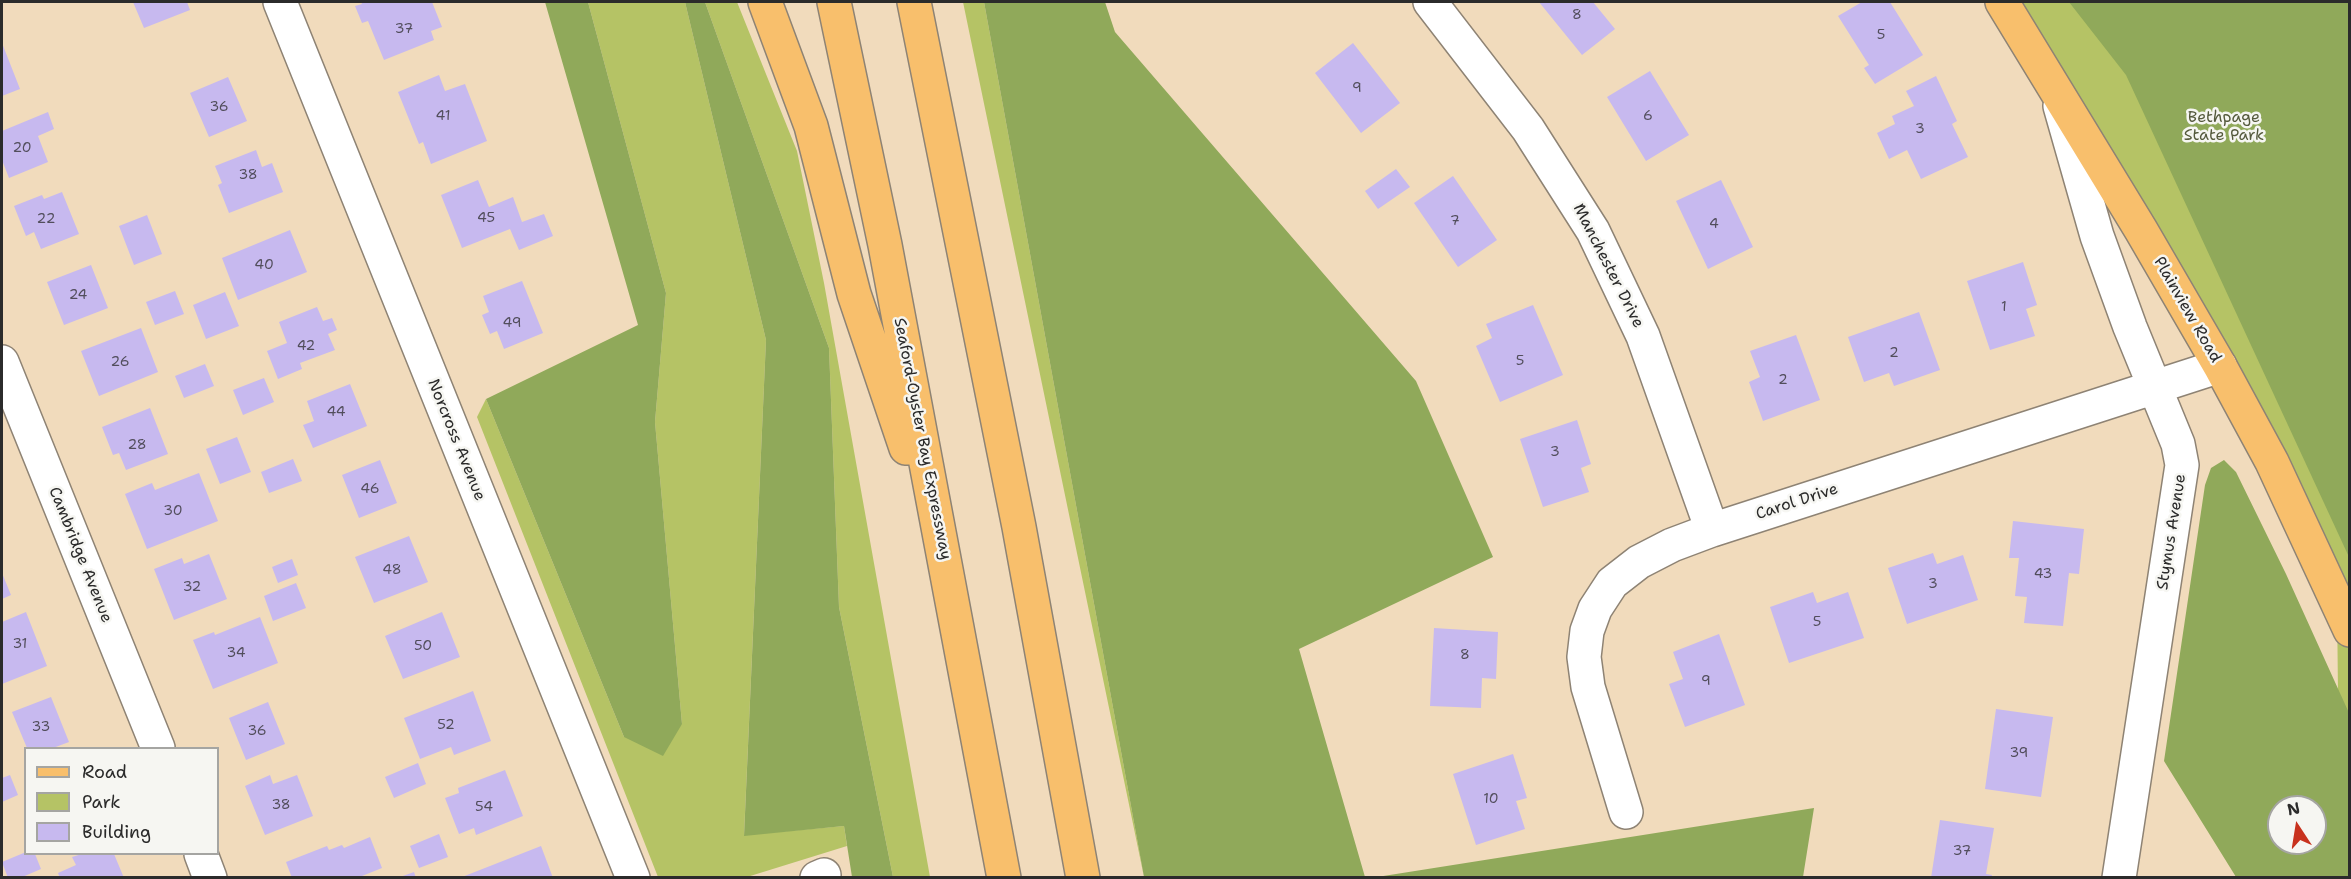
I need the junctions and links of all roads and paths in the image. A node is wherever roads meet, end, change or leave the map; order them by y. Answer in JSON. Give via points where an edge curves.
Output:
{"nodes":[{"id":1,"x":280,"y":2,"type":"edge"},
{"id":2,"x":765,"y":2,"type":"edge"},
{"id":3,"x":834,"y":2,"type":"edge"},
{"id":4,"x":914,"y":2,"type":"edge"},
{"id":5,"x":1430,"y":2,"type":"edge"},
{"id":6,"x":2002,"y":2,"type":"edge"},
{"id":7,"x":2058,"y":96,"type":"junction"},
{"id":8,"x":2,"y":362,"type":"edge"},
{"id":9,"x":2220,"y":366,"type":"junction"},
{"id":10,"x":2154,"y":387,"type":"junction"},
{"id":11,"x":1712,"y":530,"type":"junction"},
{"id":12,"x":944,"y":558,"type":"junction"},
{"id":13,"x":2349,"y":630,"type":"edge"},
{"id":14,"x":158,"y":747,"type":"edge"},
{"id":15,"x":1626,"y":812,"type":"dead end"},
{"id":16,"x":201,"y":855,"type":"edge"},
{"id":17,"x":210,"y":878,"type":"edge"},
{"id":18,"x":633,"y":878,"type":"edge"},
{"id":19,"x":1004,"y":878,"type":"edge"},
{"id":20,"x":1083,"y":878,"type":"edge"},
{"id":21,"x":2119,"y":878,"type":"edge"}],
"edges":[{"from":1,"to":18,"type":"street","name":"Norcross Avenue"},
{"from":2,"to":12,"type":"main road","via":[[810,126],[854,294]]},
{"from":3,"to":12,"type":"main road","name":"Seaford-Oyster Bay Expressway"},
{"from":4,"to":20,"type":"main road","via":[[1019,527]]},
{"from":5,"to":11,"type":"street","name":"Manchester Drive","via":[[1528,129],[1593,231],[1643,336]]},
{"from":6,"to":7,"type":"main road","name":"Plainview Road"},
{"from":7,"to":9,"type":"main road","name":"Plainview Road"},
{"from":7,"to":10,"type":"street","name":"Stymus Avenue","via":[[2097,236]]},
{"from":8,"to":14,"type":"street","name":"Cambridge Avenue"},
{"from":9,"to":10,"type":"street","name":"Carol Drive"},
{"from":9,"to":13,"type":"main road","name":"Plainview Road","via":[[2272,462]]},
{"from":10,"to":11,"type":"street","name":"Carol Drive"},
{"from":10,"to":21,"type":"street","name":"Stymus Avenue","via":[[2178,444],[2182,465]]},
{"from":11,"to":15,"type":"street","name":"Carol Drive","via":[[1639,562],[1612,583],[1595,609],[1587,631],[1584,657],[1588,687]]},
{"from":12,"to":19,"type":"main road","name":"Seaford-Oyster Bay Expressway"},
{"from":16,"to":17,"type":"street"}]}
